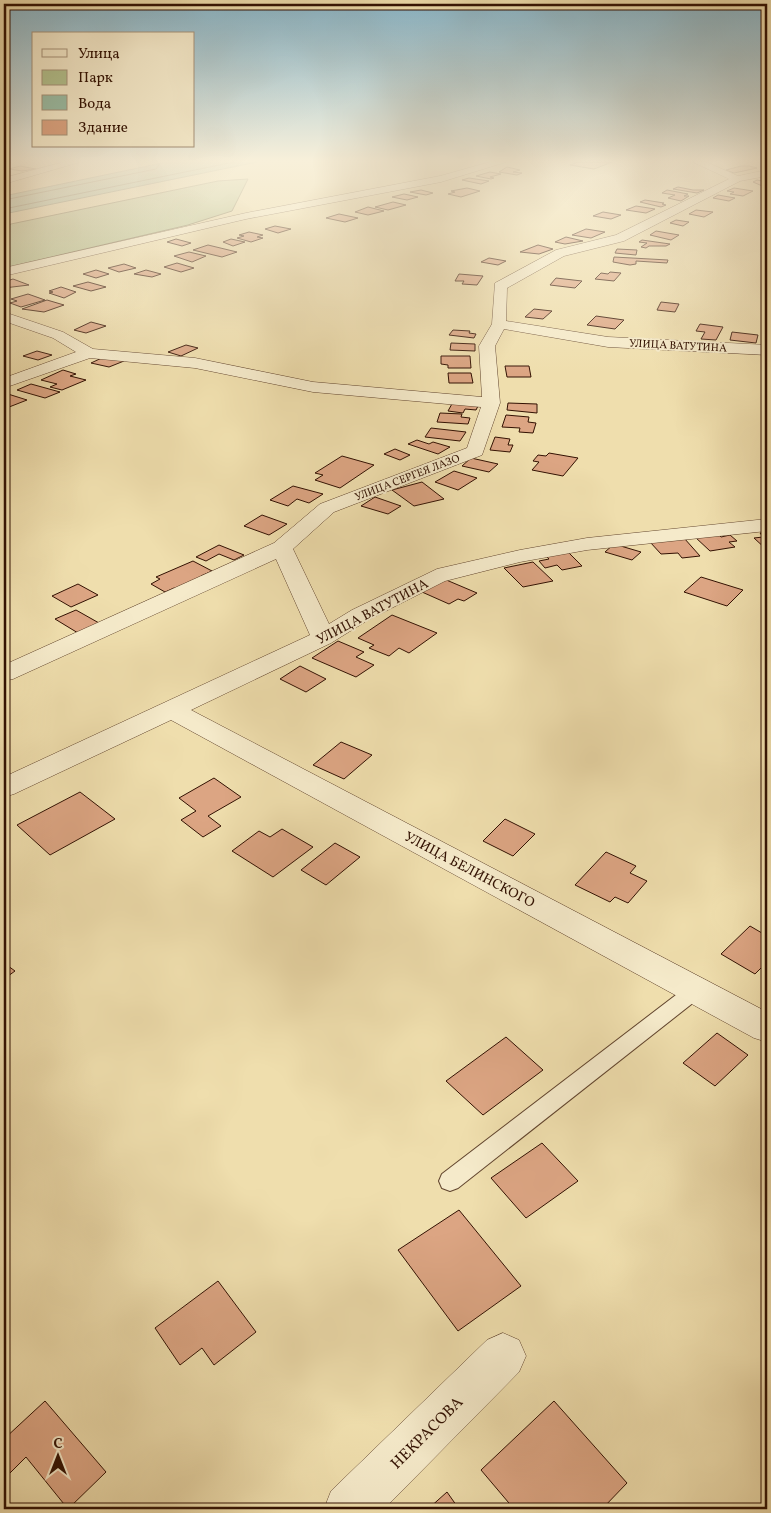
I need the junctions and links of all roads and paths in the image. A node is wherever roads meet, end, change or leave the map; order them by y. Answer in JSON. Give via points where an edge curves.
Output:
{"nodes":[{"id":1,"x":174,"y":233,"type":"edge"},
{"id":2,"x":631,"y":233,"type":"edge"},
{"id":3,"x":4,"y":272,"type":"edge"},
{"id":4,"x":4,"y":316,"type":"edge"},
{"id":5,"x":499,"y":324,"type":"junction"},
{"id":6,"x":767,"y":350,"type":"edge"},
{"id":7,"x":89,"y":352,"type":"junction"},
{"id":8,"x":4,"y":383,"type":"edge"},
{"id":9,"x":491,"y":403,"type":"junction"},
{"id":10,"x":767,"y":525,"type":"edge"},
{"id":11,"x":282,"y":548,"type":"junction"},
{"id":12,"x":323,"y":638,"type":"junction"},
{"id":13,"x":4,"y":674,"type":"edge"},
{"id":14,"x":172,"y":710,"type":"junction"},
{"id":15,"x":4,"y":788,"type":"edge"},
{"id":16,"x":696,"y":990,"type":"junction"},
{"id":17,"x":767,"y":1028,"type":"edge"},
{"id":18,"x":450,"y":1181,"type":"dead end"},
{"id":19,"x":503,"y":1356,"type":"dead end"},
{"id":20,"x":349,"y":1509,"type":"edge"}],
"edges":[{"from":1,"to":3,"type":"street"},
{"from":2,"to":5,"type":"street","name":"УЛИЦА СЕРГЕЯ ЛАЗО","via":[[560,253],[500,286]]},
{"from":4,"to":7,"type":"street","via":[[58,335]]},
{"from":5,"to":6,"type":"street","name":"УЛИЦА ВАТУТИНА","via":[[608,342]]},
{"from":5,"to":9,"type":"street","name":"УЛИЦА СЕРГЕЯ ЛАЗО","via":[[487,346]]},
{"from":7,"to":8,"type":"street"},
{"from":7,"to":9,"type":"street","via":[[195,363],[314,387]]},
{"from":9,"to":11,"type":"street","name":"УЛИЦА СЕРГЕЯ ЛАЗО","via":[[475,451],[327,508]]},
{"from":10,"to":12,"type":"street","name":"УЛИЦА ВАТУТИНА","via":[[587,544],[437,576],[360,615]]},
{"from":11,"to":12,"type":"street"},
{"from":11,"to":13,"type":"street","name":"УЛИЦА СЕРГЕЯ ЛАЗО"},
{"from":12,"to":14,"type":"street","name":"УЛИЦА ВАТУТИНА"},
{"from":14,"to":15,"type":"street","name":"УЛИЦА ВАТУТИНА"},
{"from":14,"to":16,"type":"street","name":"УЛИЦА БЕЛИНСКОГО"},
{"from":16,"to":17,"type":"street","name":"УЛИЦА БЕЛИНСКОГО"},
{"from":16,"to":18,"type":"lane"},
{"from":19,"to":20,"type":"street","name":"НЕКРАСОВА"}]}
